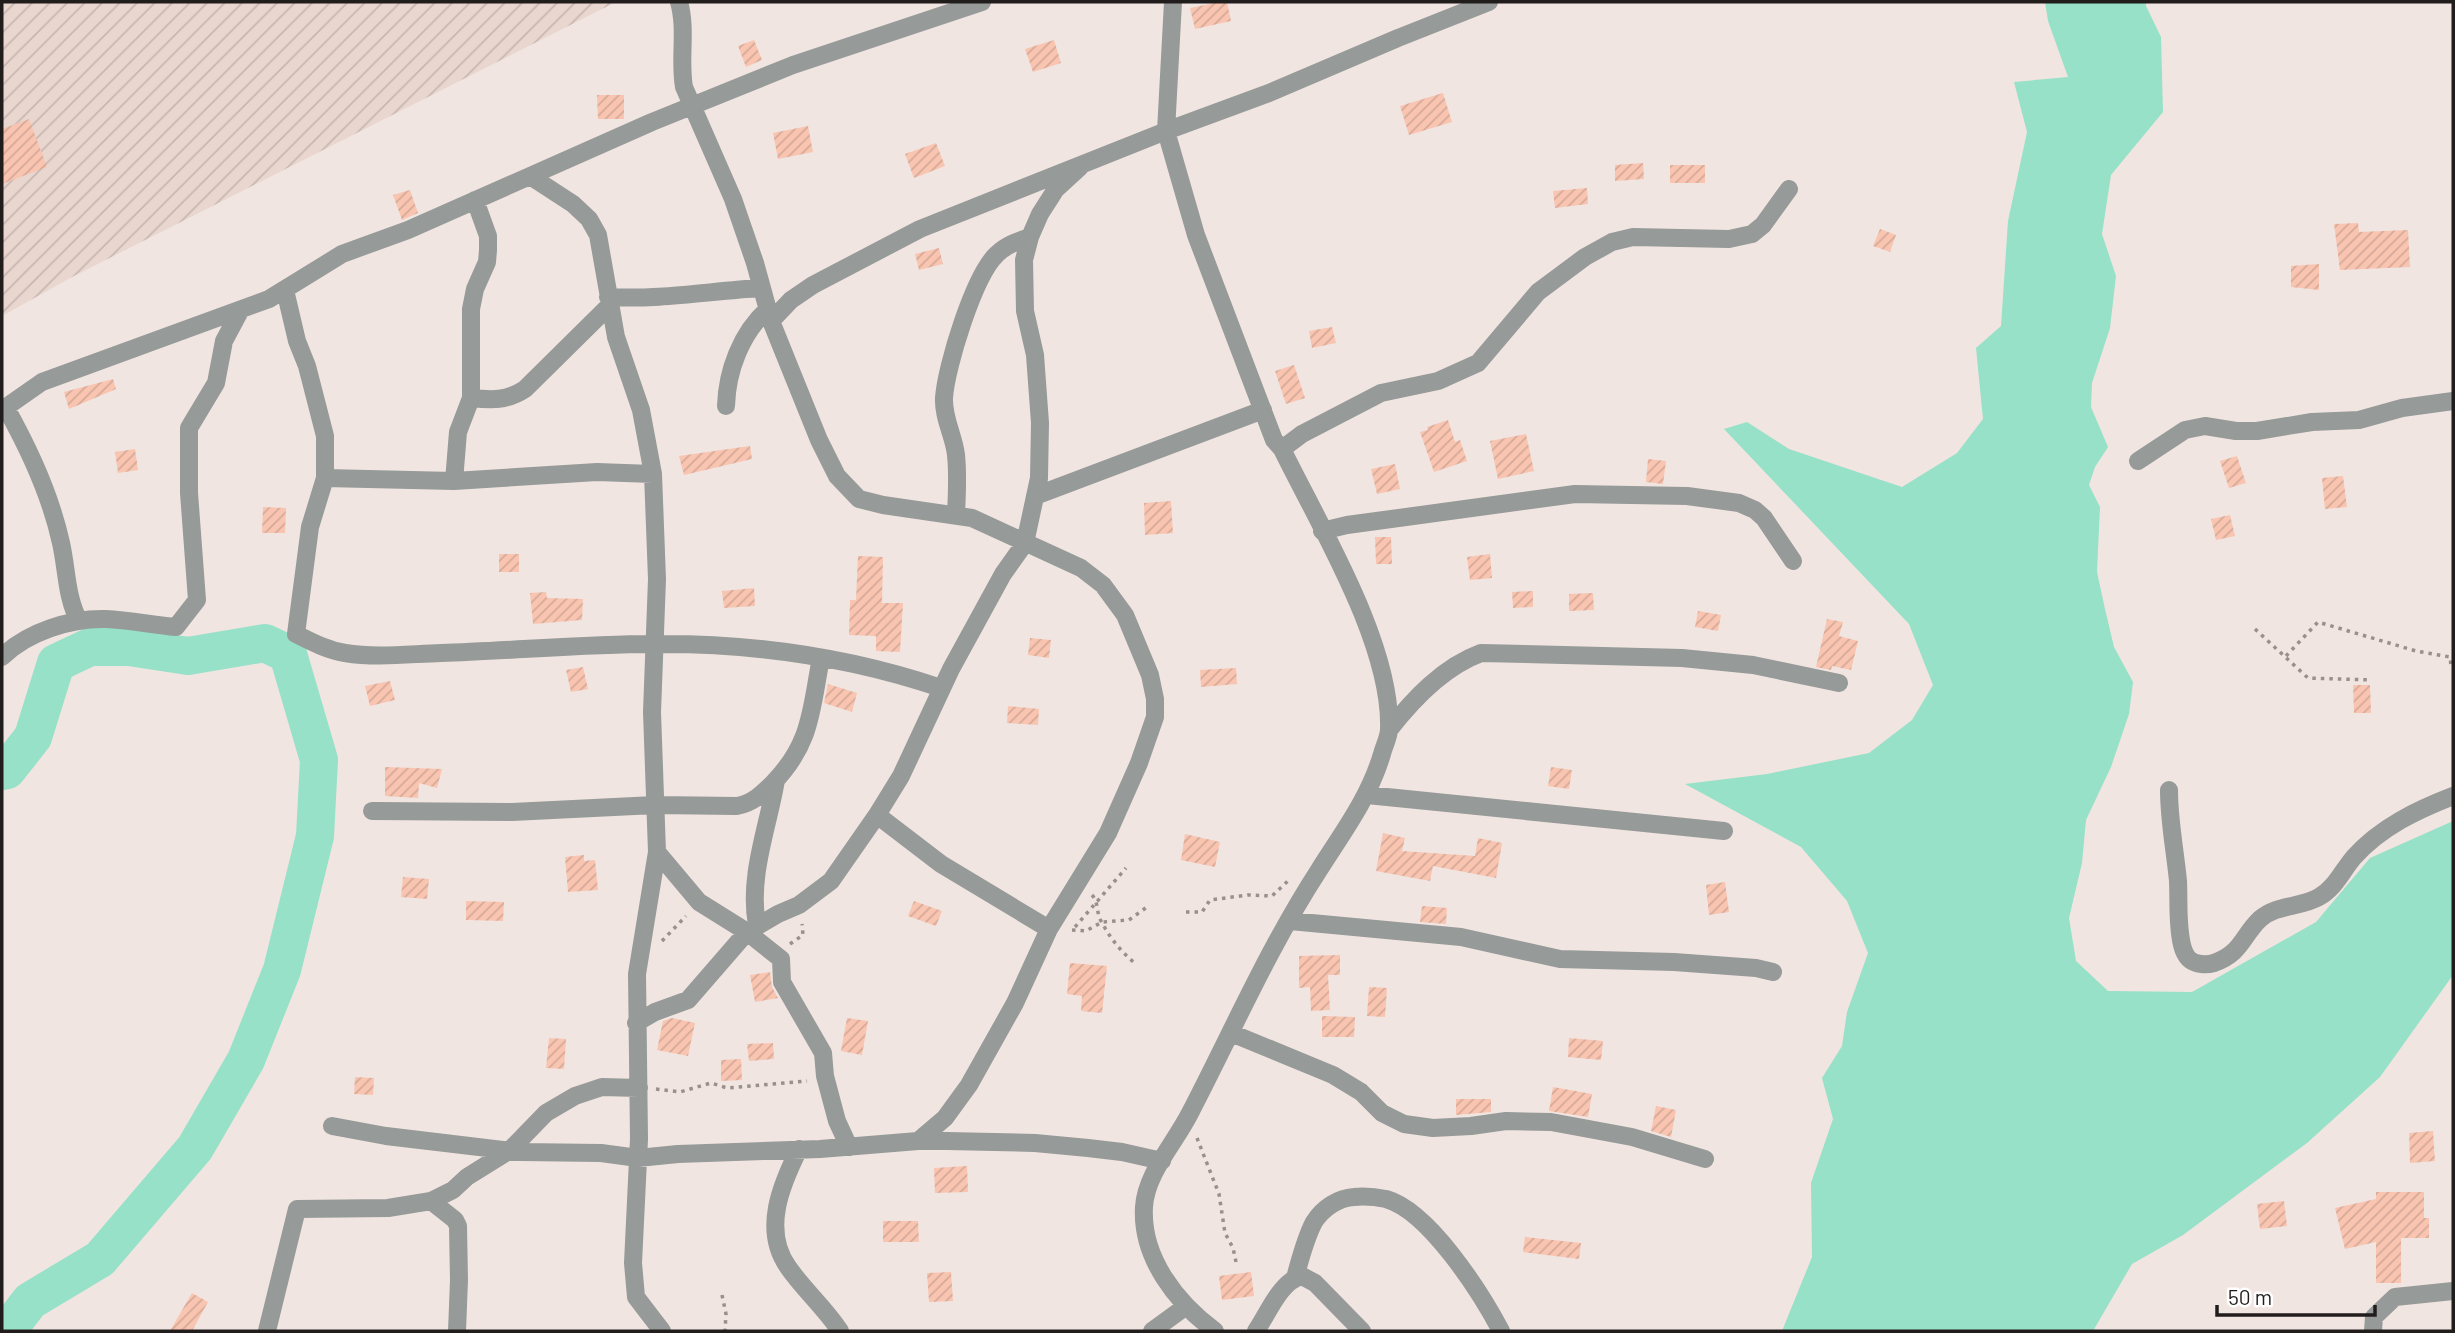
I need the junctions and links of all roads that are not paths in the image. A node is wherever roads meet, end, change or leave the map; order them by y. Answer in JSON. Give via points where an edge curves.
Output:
{"nodes":[{"id":1,"x":982,"y":2,"type":"edge"},
{"id":2,"x":1173,"y":2,"type":"edge"},
{"id":3,"x":1489,"y":2,"type":"edge"},
{"id":4,"x":682,"y":5,"type":"edge"},
{"id":5,"x":691,"y":107,"type":"junction"},
{"id":6,"x":1166,"y":131,"type":"junction"},
{"id":7,"x":1080,"y":167,"type":"junction"},
{"id":8,"x":530,"y":176,"type":"junction"},
{"id":9,"x":1789,"y":189,"type":"dead end"},
{"id":10,"x":475,"y":200,"type":"junction"},
{"id":11,"x":1030,"y":237,"type":"junction"},
{"id":12,"x":761,"y":288,"type":"junction"},
{"id":13,"x":285,"y":290,"type":"junction"},
{"id":14,"x":609,"y":301,"type":"junction"},
{"id":15,"x":240,"y":311,"type":"junction"},
{"id":16,"x":769,"y":315,"type":"junction"},
{"id":17,"x":471,"y":398,"type":"junction"},
{"id":18,"x":2452,"y":403,"type":"edge"},
{"id":19,"x":726,"y":406,"type":"dead end"},
{"id":20,"x":4,"y":409,"type":"edge"},
{"id":21,"x":1262,"y":410,"type":"junction"},
{"id":22,"x":1282,"y":449,"type":"junction"},
{"id":23,"x":2138,"y":461,"type":"dead end"},
{"id":24,"x":653,"y":474,"type":"junction"},
{"id":25,"x":325,"y":478,"type":"junction"},
{"id":26,"x":454,"y":481,"type":"junction"},
{"id":27,"x":1035,"y":496,"type":"junction"},
{"id":28,"x":956,"y":514,"type":"junction"},
{"id":29,"x":1322,"y":531,"type":"junction"},
{"id":30,"x":1025,"y":543,"type":"junction"},
{"id":31,"x":1793,"y":561,"type":"dead end"},
{"id":32,"x":79,"y":621,"type":"junction"},
{"id":33,"x":655,"y":644,"type":"junction"},
{"id":34,"x":2,"y":657,"type":"edge"},
{"id":35,"x":821,"y":658,"type":"junction"},
{"id":36,"x":1839,"y":683,"type":"dead end"},
{"id":37,"x":941,"y":688,"type":"junction"},
{"id":38,"x":1389,"y":730,"type":"junction"},
{"id":39,"x":776,"y":780,"type":"junction"},
{"id":40,"x":2169,"y":790,"type":"dead end"},
{"id":41,"x":1367,"y":794,"type":"junction"},
{"id":42,"x":2453,"y":796,"type":"edge"},
{"id":43,"x":655,"y":805,"type":"junction"},
{"id":44,"x":372,"y":811,"type":"dead end"},
{"id":45,"x":877,"y":815,"type":"junction"},
{"id":46,"x":1724,"y":831,"type":"dead end"},
{"id":47,"x":657,"y":852,"type":"junction"},
{"id":48,"x":1290,"y":921,"type":"junction"},
{"id":49,"x":752,"y":929,"type":"junction"},
{"id":50,"x":1057,"y":933,"type":"junction"},
{"id":51,"x":1773,"y":972,"type":"dead end"},
{"id":52,"x":636,"y":1023,"type":"junction"},
{"id":53,"x":1231,"y":1033,"type":"junction"},
{"id":54,"x":645,"y":1087,"type":"junction"},
{"id":55,"x":332,"y":1126,"type":"dead end"},
{"id":56,"x":918,"y":1141,"type":"junction"},
{"id":57,"x":849,"y":1147,"type":"junction"},
{"id":58,"x":799,"y":1149,"type":"junction"},
{"id":59,"x":510,"y":1150,"type":"junction"},
{"id":60,"x":638,"y":1158,"type":"junction"},
{"id":61,"x":1705,"y":1159,"type":"dead end"},
{"id":62,"x":1162,"y":1161,"type":"junction"},
{"id":63,"x":431,"y":1201,"type":"junction"},
{"id":64,"x":1295,"y":1278,"type":"junction"},
{"id":65,"x":2453,"y":1291,"type":"edge"},
{"id":66,"x":1185,"y":1307,"type":"junction"},
{"id":67,"x":267,"y":1331,"type":"edge"},
{"id":68,"x":457,"y":1331,"type":"edge"},
{"id":69,"x":662,"y":1331,"type":"edge"},
{"id":70,"x":840,"y":1331,"type":"edge"},
{"id":71,"x":1152,"y":1331,"type":"edge"},
{"id":72,"x":1215,"y":1331,"type":"edge"},
{"id":73,"x":1256,"y":1331,"type":"edge"},
{"id":74,"x":1362,"y":1331,"type":"edge"},
{"id":75,"x":1501,"y":1331,"type":"edge"},
{"id":76,"x":2373,"y":1331,"type":"edge"}],
"edges":[{"from":1,"to":5,"type":"street","via":[[793,65]]},
{"from":2,"to":6,"type":"street"},
{"from":3,"to":6,"type":"street"},
{"from":4,"to":5,"type":"street","via":[[681,72]]},
{"from":5,"to":8,"type":"street"},
{"from":5,"to":12,"type":"street","via":[[733,199]]},
{"from":6,"to":7,"type":"street"},
{"from":6,"to":21,"type":"street","via":[[1196,235]]},
{"from":7,"to":11,"type":"street","via":[[1056,189]]},
{"from":7,"to":16,"type":"street","via":[[888,245],[813,285]]},
{"from":8,"to":10,"type":"street"},
{"from":8,"to":14,"type":"street","via":[[589,219],[598,235]]},
{"from":9,"to":22,"type":"street","via":[[1752,234],[1729,239],[1633,237],[1612,242],[1538,292],[1478,363],[1438,381],[1381,393]]},
{"from":10,"to":13,"type":"street","via":[[342,254]]},
{"from":10,"to":17,"type":"street","via":[[488,236],[488,250],[471,309]]},
{"from":11,"to":27,"type":"street","via":[[1024,260],[1025,311],[1035,355],[1040,423]]},
{"from":11,"to":28,"type":"street","via":[[996,254],[982,274],[947,371],[943,400],[956,455]]},
{"from":12,"to":14,"type":"street"},
{"from":12,"to":16,"type":"street"},
{"from":13,"to":15,"type":"street"},
{"from":13,"to":25,"type":"street","via":[[320,410]]},
{"from":14,"to":17,"type":"street","via":[[525,389],[502,399]]},
{"from":14,"to":24,"type":"street","via":[[641,410]]},
{"from":15,"to":20,"type":"street","via":[[42,382]]},
{"from":15,"to":32,"type":"street","via":[[224,341],[216,383],[189,428],[197,600],[176,627],[104,619]]},
{"from":16,"to":19,"type":"street","via":[[755,320],[737,356],[726,389]]},
{"from":16,"to":28,"type":"street","via":[[837,476],[859,499]]},
{"from":17,"to":26,"type":"street","via":[[458,432]]},
{"from":18,"to":23,"type":"street","via":[[2402,408],[2359,420],[2257,431],[2205,426],[2185,430]]},
{"from":20,"to":32,"type":"street","via":[[26,446],[56,524]]},
{"from":21,"to":22,"type":"street"},
{"from":21,"to":27,"type":"street"},
{"from":22,"to":29,"type":"street"},
{"from":24,"to":26,"type":"street","via":[[597,472]]},
{"from":24,"to":33,"type":"street"},
{"from":25,"to":26,"type":"street"},
{"from":25,"to":33,"type":"street","via":[[310,527],[296,634],[321,647],[346,653],[414,655]]},
{"from":27,"to":30,"type":"street"},
{"from":28,"to":30,"type":"street"},
{"from":29,"to":31,"type":"street","via":[[1563,495],[1687,496],[1755,510]]},
{"from":29,"to":38,"type":"street","via":[[1351,587],[1377,654]]},
{"from":30,"to":37,"type":"street"},
{"from":30,"to":50,"type":"street","via":[[1081,568],[1103,585],[1125,615],[1150,674],[1155,699],[1155,717],[1139,763],[1108,833],[1077,882]]},
{"from":32,"to":34,"type":"street","via":[[24,639]]},
{"from":33,"to":35,"type":"street","via":[[752,648]]},
{"from":33,"to":43,"type":"street"},
{"from":35,"to":37,"type":"street"},
{"from":35,"to":39,"type":"street","via":[[807,732]]},
{"from":36,"to":38,"type":"street","via":[[1753,665],[1682,658],[1481,653],[1447,671]]},
{"from":37,"to":45,"type":"street","via":[[905,768]]},
{"from":38,"to":41,"type":"street"},
{"from":39,"to":43,"type":"street","via":[[750,804]]},
{"from":39,"to":49,"type":"street","via":[[758,861]]},
{"from":40,"to":42,"type":"street","via":[[2182,947],[2189,960],[2199,964],[2213,963],[2240,947],[2269,912],[2317,898],[2382,831],[2422,807]]},
{"from":41,"to":46,"type":"street"},
{"from":41,"to":48,"type":"street"},
{"from":43,"to":44,"type":"street","via":[[512,812]]},
{"from":43,"to":47,"type":"street"},
{"from":45,"to":49,"type":"street","via":[[831,881],[799,905]]},
{"from":45,"to":50,"type":"street","via":[[941,864]]},
{"from":47,"to":49,"type":"street","via":[[699,902]]},
{"from":47,"to":52,"type":"street","via":[[637,974]]},
{"from":48,"to":51,"type":"street","via":[[1461,937],[1560,959],[1674,962]]},
{"from":48,"to":53,"type":"street"},
{"from":49,"to":52,"type":"street","via":[[688,1000]]},
{"from":49,"to":57,"type":"street","via":[[781,959],[782,982],[823,1053],[837,1121]]},
{"from":50,"to":56,"type":"street","via":[[969,1085],[946,1118]]},
{"from":52,"to":54,"type":"street"},
{"from":53,"to":61,"type":"street","via":[[1333,1075],[1404,1124],[1433,1128],[1551,1122],[1632,1137]]},
{"from":53,"to":62,"type":"street"},
{"from":54,"to":59,"type":"street","via":[[602,1087],[575,1096],[546,1114]]},
{"from":54,"to":60,"type":"street"},
{"from":55,"to":59,"type":"street"},
{"from":56,"to":57,"type":"street"},
{"from":56,"to":62,"type":"street","via":[[1035,1143]]},
{"from":57,"to":58,"type":"street"},
{"from":58,"to":60,"type":"street"},
{"from":58,"to":70,"type":"street","via":[[785,1177],[775,1234],[789,1268]]},
{"from":59,"to":60,"type":"street"},
{"from":59,"to":63,"type":"street"},
{"from":60,"to":69,"type":"street","via":[[636,1297]]},
{"from":62,"to":66,"type":"street","via":[[1150,1180],[1144,1208],[1147,1233],[1153,1257]]},
{"from":63,"to":67,"type":"street","via":[[388,1208],[297,1209]]},
{"from":63,"to":68,"type":"street","via":[[458,1226]]},
{"from":64,"to":73,"type":"street"},
{"from":64,"to":74,"type":"street","via":[[1302,1276],[1315,1283]]},
{"from":64,"to":75,"type":"street","via":[[1315,1221],[1326,1207],[1344,1198],[1388,1200],[1408,1211],[1442,1243],[1465,1271]]},
{"from":65,"to":76,"type":"street","via":[[2395,1297],[2374,1317]]},
{"from":66,"to":71,"type":"street"},
{"from":66,"to":72,"type":"street"}]}
